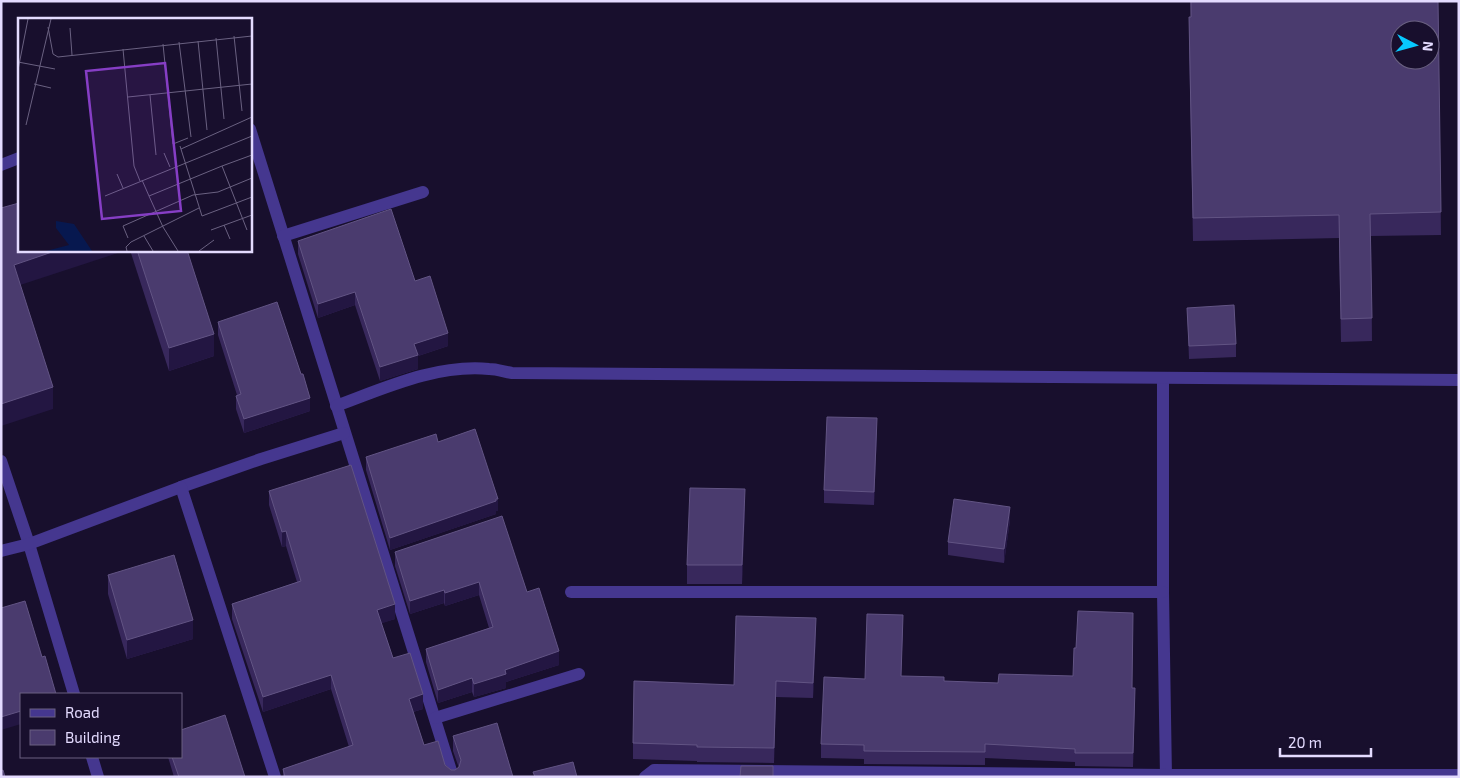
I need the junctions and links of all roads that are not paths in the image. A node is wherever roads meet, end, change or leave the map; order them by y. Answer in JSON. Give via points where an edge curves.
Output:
{"nodes":[{"id":1,"x":251,"y":132,"type":"edge"},
{"id":2,"x":18,"y":158,"type":"edge"},
{"id":3,"x":1,"y":165,"type":"edge"},
{"id":4,"x":423,"y":192,"type":"dead end"},
{"id":5,"x":284,"y":236,"type":"junction"},
{"id":6,"x":1163,"y":378,"type":"junction"},
{"id":7,"x":1459,"y":380,"type":"edge"},
{"id":8,"x":336,"y":406,"type":"junction"},
{"id":9,"x":344,"y":433,"type":"junction"},
{"id":10,"x":1,"y":461,"type":"edge"},
{"id":11,"x":181,"y":487,"type":"junction"},
{"id":12,"x":29,"y":544,"type":"junction"},
{"id":13,"x":1,"y":551,"type":"edge"},
{"id":14,"x":571,"y":592,"type":"dead end"},
{"id":15,"x":1162,"y":592,"type":"junction"},
{"id":16,"x":579,"y":674,"type":"dead end"},
{"id":17,"x":74,"y":693,"type":"edge"},
{"id":18,"x":435,"y":718,"type":"junction"},
{"id":19,"x":92,"y":758,"type":"edge"},
{"id":20,"x":1459,"y":775,"type":"edge"},
{"id":21,"x":1166,"y":776,"type":"edge"},
{"id":22,"x":98,"y":777,"type":"edge"},
{"id":23,"x":275,"y":777,"type":"edge"},
{"id":24,"x":453,"y":777,"type":"edge"},
{"id":25,"x":645,"y":777,"type":"edge"}],
"edges":[{"from":1,"to":5,"type":"street"},
{"from":2,"to":3,"type":"street"},
{"from":4,"to":5,"type":"street"},
{"from":5,"to":8,"type":"street"},
{"from":6,"to":7,"type":"street"},
{"from":6,"to":8,"type":"street","via":[[445,370],[408,379]]},
{"from":6,"to":15,"type":"street"},
{"from":8,"to":9,"type":"street"},
{"from":9,"to":11,"type":"street"},
{"from":9,"to":18,"type":"street","via":[[389,559]]},
{"from":10,"to":12,"type":"street"},
{"from":11,"to":12,"type":"street"},
{"from":11,"to":23,"type":"street"},
{"from":12,"to":13,"type":"street"},
{"from":12,"to":17,"type":"street"},
{"from":14,"to":15,"type":"street"},
{"from":15,"to":21,"type":"street"},
{"from":16,"to":18,"type":"street"},
{"from":18,"to":24,"type":"street"},
{"from":19,"to":22,"type":"street"},
{"from":20,"to":21,"type":"street"},
{"from":21,"to":25,"type":"street","via":[[654,770]]}]}
